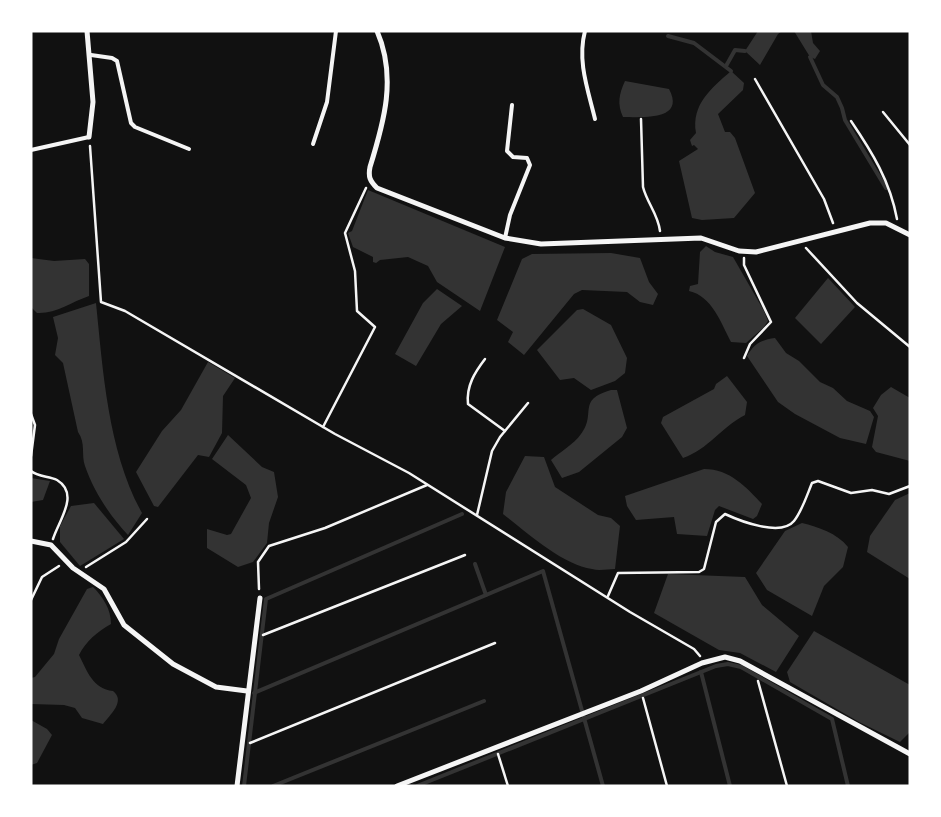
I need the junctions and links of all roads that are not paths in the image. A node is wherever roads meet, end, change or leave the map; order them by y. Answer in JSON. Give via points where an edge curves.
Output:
{"nodes":[{"id":1,"x":88,"y":31,"type":"edge"},
{"id":2,"x":336,"y":31,"type":"edge"},
{"id":3,"x":378,"y":31,"type":"edge"},
{"id":4,"x":584,"y":31,"type":"edge"},
{"id":5,"x":91,"y":55,"type":"junction"},
{"id":6,"x":512,"y":106,"type":"dead end"},
{"id":7,"x":595,"y":119,"type":"dead end"},
{"id":8,"x":89,"y":137,"type":"joint"},
{"id":9,"x":313,"y":144,"type":"dead end"},
{"id":10,"x":189,"y":149,"type":"dead end"},
{"id":11,"x":31,"y":150,"type":"edge"},
{"id":12,"x":910,"y":235,"type":"edge"},
{"id":13,"x":505,"y":238,"type":"junction"},
{"id":14,"x":31,"y":541,"type":"edge"},
{"id":15,"x":260,"y":598,"type":"road end"},
{"id":16,"x":248,"y":691,"type":"junction"},
{"id":17,"x":910,"y":754,"type":"edge"},
{"id":18,"x":237,"y":786,"type":"edge"},
{"id":19,"x":397,"y":786,"type":"edge"}],
"edges":[{"from":1,"to":5,"type":"street"},
{"from":2,"to":9,"type":"lane","via":[[327,102]]},
{"from":3,"to":13,"type":"street","via":[[386,60],[387,99],[368,176],[371,182],[376,188]]},
{"from":4,"to":7,"type":"lane","via":[[583,66]]},
{"from":5,"to":8,"type":"street","via":[[93,102]]},
{"from":5,"to":10,"type":"lane","via":[[117,61],[134,127]]},
{"from":6,"to":13,"type":"lane","via":[[507,151],[513,157],[527,158],[530,165],[510,215]]},
{"from":8,"to":11,"type":"lane"},
{"from":12,"to":13,"type":"street","via":[[886,223],[870,223],[747,252],[702,238],[541,244]]},
{"from":14,"to":16,"type":"street","via":[[51,545],[108,594],[118,618],[130,632],[173,664],[216,687]]},
{"from":15,"to":16,"type":"street"},
{"from":16,"to":18,"type":"street"},
{"from":17,"to":19,"type":"street","via":[[740,661],[725,657],[702,663],[641,691]]}]}
